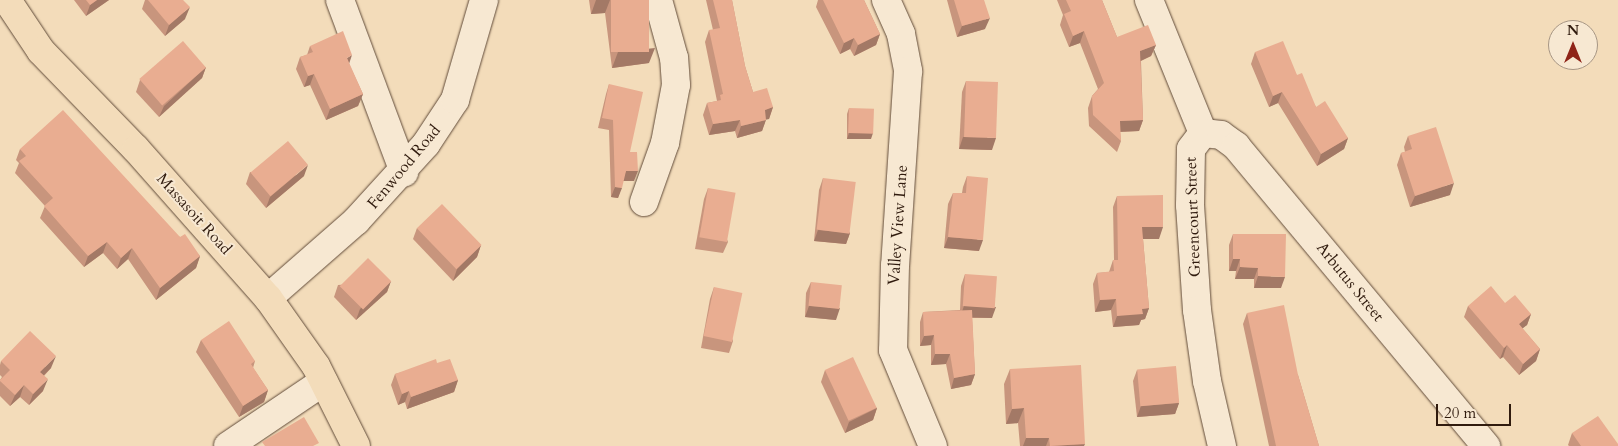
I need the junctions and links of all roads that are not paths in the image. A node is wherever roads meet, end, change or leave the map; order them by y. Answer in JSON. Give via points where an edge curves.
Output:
{"nodes":[{"id":1,"x":7,"y":0,"type":"edge"},
{"id":2,"x":340,"y":0,"type":"edge"},
{"id":3,"x":484,"y":0,"type":"edge"},
{"id":4,"x":658,"y":0,"type":"edge"},
{"id":5,"x":886,"y":0,"type":"edge"},
{"id":6,"x":1149,"y":0,"type":"edge"},
{"id":7,"x":1203,"y":133,"type":"junction"},
{"id":8,"x":404,"y":172,"type":"junction"},
{"id":9,"x":644,"y":202,"type":"dead end"},
{"id":10,"x":268,"y":298,"type":"junction"},
{"id":11,"x":323,"y":382,"type":"junction"},
{"id":12,"x":228,"y":446,"type":"edge"},
{"id":13,"x":356,"y":446,"type":"edge"},
{"id":14,"x":934,"y":446,"type":"edge"},
{"id":15,"x":1222,"y":446,"type":"edge"},
{"id":16,"x":1486,"y":446,"type":"edge"}],
"edges":[{"from":1,"to":10,"type":"main road","name":"Massasoit Road","via":[[41,51],[136,149]]},
{"from":2,"to":8,"type":"street"},
{"from":3,"to":8,"type":"street","name":"Fenwood Road","via":[[454,100]]},
{"from":4,"to":9,"type":"street","via":[[674,58],[676,85],[665,143]]},
{"from":5,"to":14,"type":"street","name":"Valley View Lane","via":[[901,34],[908,71],[896,237],[893,350]]},
{"from":6,"to":7,"type":"street","name":"Greencourt Street"},
{"from":7,"to":15,"type":"street","name":"Greencourt Street","via":[[1191,149],[1190,205],[1197,310],[1207,381]]},
{"from":7,"to":16,"type":"street","name":"Arbutus Street","via":[[1221,135],[1236,146]]},
{"from":8,"to":10,"type":"street","name":"Fenwood Road","via":[[342,235]]},
{"from":10,"to":11,"type":"main road","name":"Massasoit Road"},
{"from":11,"to":12,"type":"street"},
{"from":11,"to":13,"type":"main road","name":"Massasoit Road"}]}
